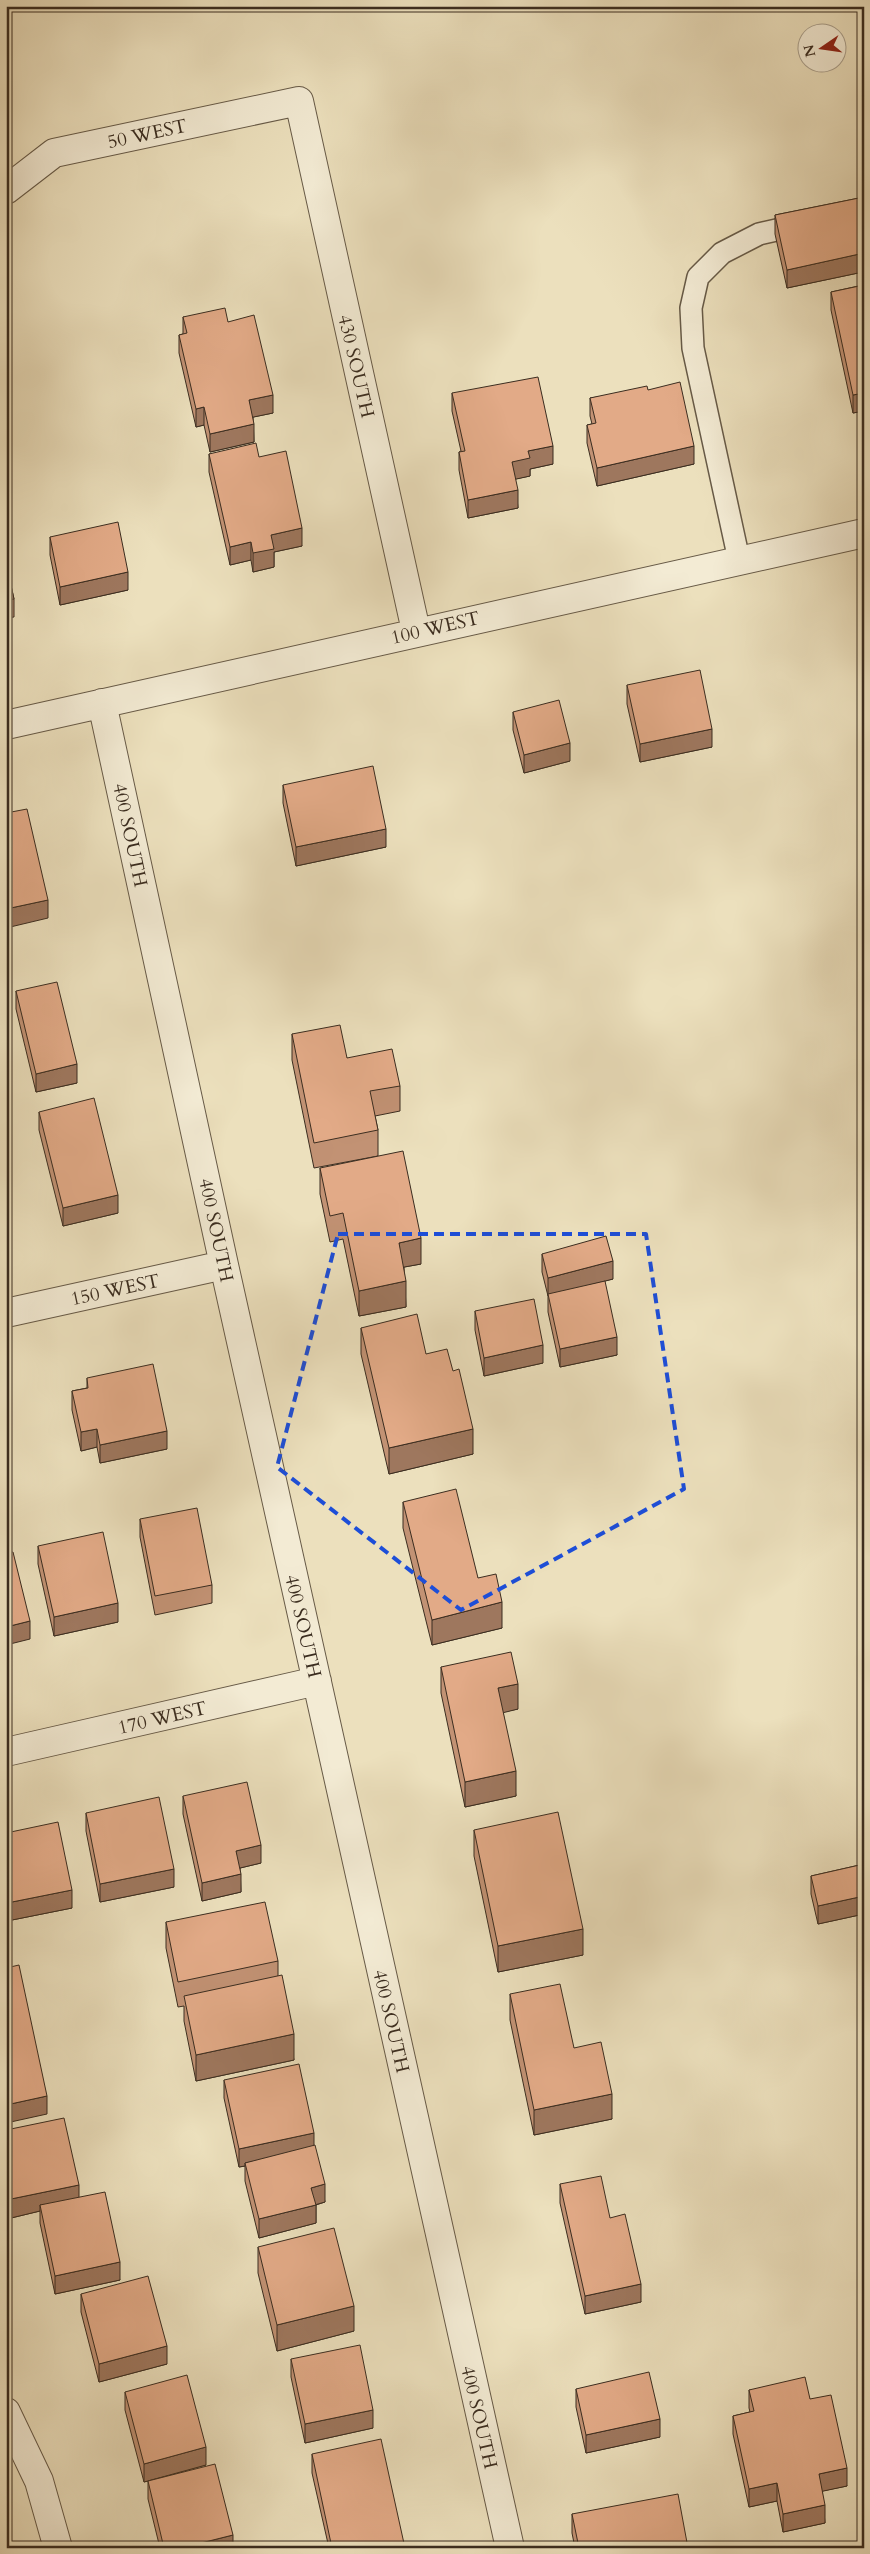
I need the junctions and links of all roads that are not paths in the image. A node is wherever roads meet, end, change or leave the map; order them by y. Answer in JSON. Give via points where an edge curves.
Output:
{"nodes":[{"id":1,"x":299,"y":101,"type":"joint"},
{"id":2,"x":6,"y":190,"type":"edge"},
{"id":3,"x":825,"y":219,"type":"edge"},
{"id":4,"x":864,"y":533,"type":"edge"},
{"id":5,"x":738,"y":560,"type":"junction"},
{"id":6,"x":416,"y":631,"type":"junction"},
{"id":7,"x":102,"y":703,"type":"junction"},
{"id":8,"x":6,"y":725,"type":"edge"},
{"id":9,"x":224,"y":1265,"type":"junction"},
{"id":10,"x":6,"y":1313,"type":"edge"},
{"id":11,"x":316,"y":1682,"type":"junction"},
{"id":12,"x":6,"y":1752,"type":"edge"},
{"id":13,"x":6,"y":2412,"type":"edge"},
{"id":14,"x":58,"y":2548,"type":"edge"},
{"id":15,"x":510,"y":2548,"type":"edge"}],
"edges":[{"from":1,"to":2,"type":"street","name":"50 WEST","via":[[54,154]]},
{"from":1,"to":6,"type":"street","name":"430 SOUTH"},
{"from":3,"to":5,"type":"lane","via":[[759,234],[722,253],[698,277],[691,308],[693,348]]},
{"from":4,"to":5,"type":"street","name":"100 WEST"},
{"from":5,"to":6,"type":"street","name":"100 WEST"},
{"from":6,"to":7,"type":"street","name":"100 WEST"},
{"from":7,"to":8,"type":"street","name":"100 WEST"},
{"from":7,"to":9,"type":"street","name":"400 SOUTH"},
{"from":9,"to":10,"type":"street","name":"150 WEST"},
{"from":9,"to":11,"type":"street","name":"400 SOUTH"},
{"from":11,"to":12,"type":"street","name":"170 WEST"},
{"from":11,"to":15,"type":"street","name":"400 SOUTH"},
{"from":13,"to":14,"type":"street","via":[[39,2481]]}]}
